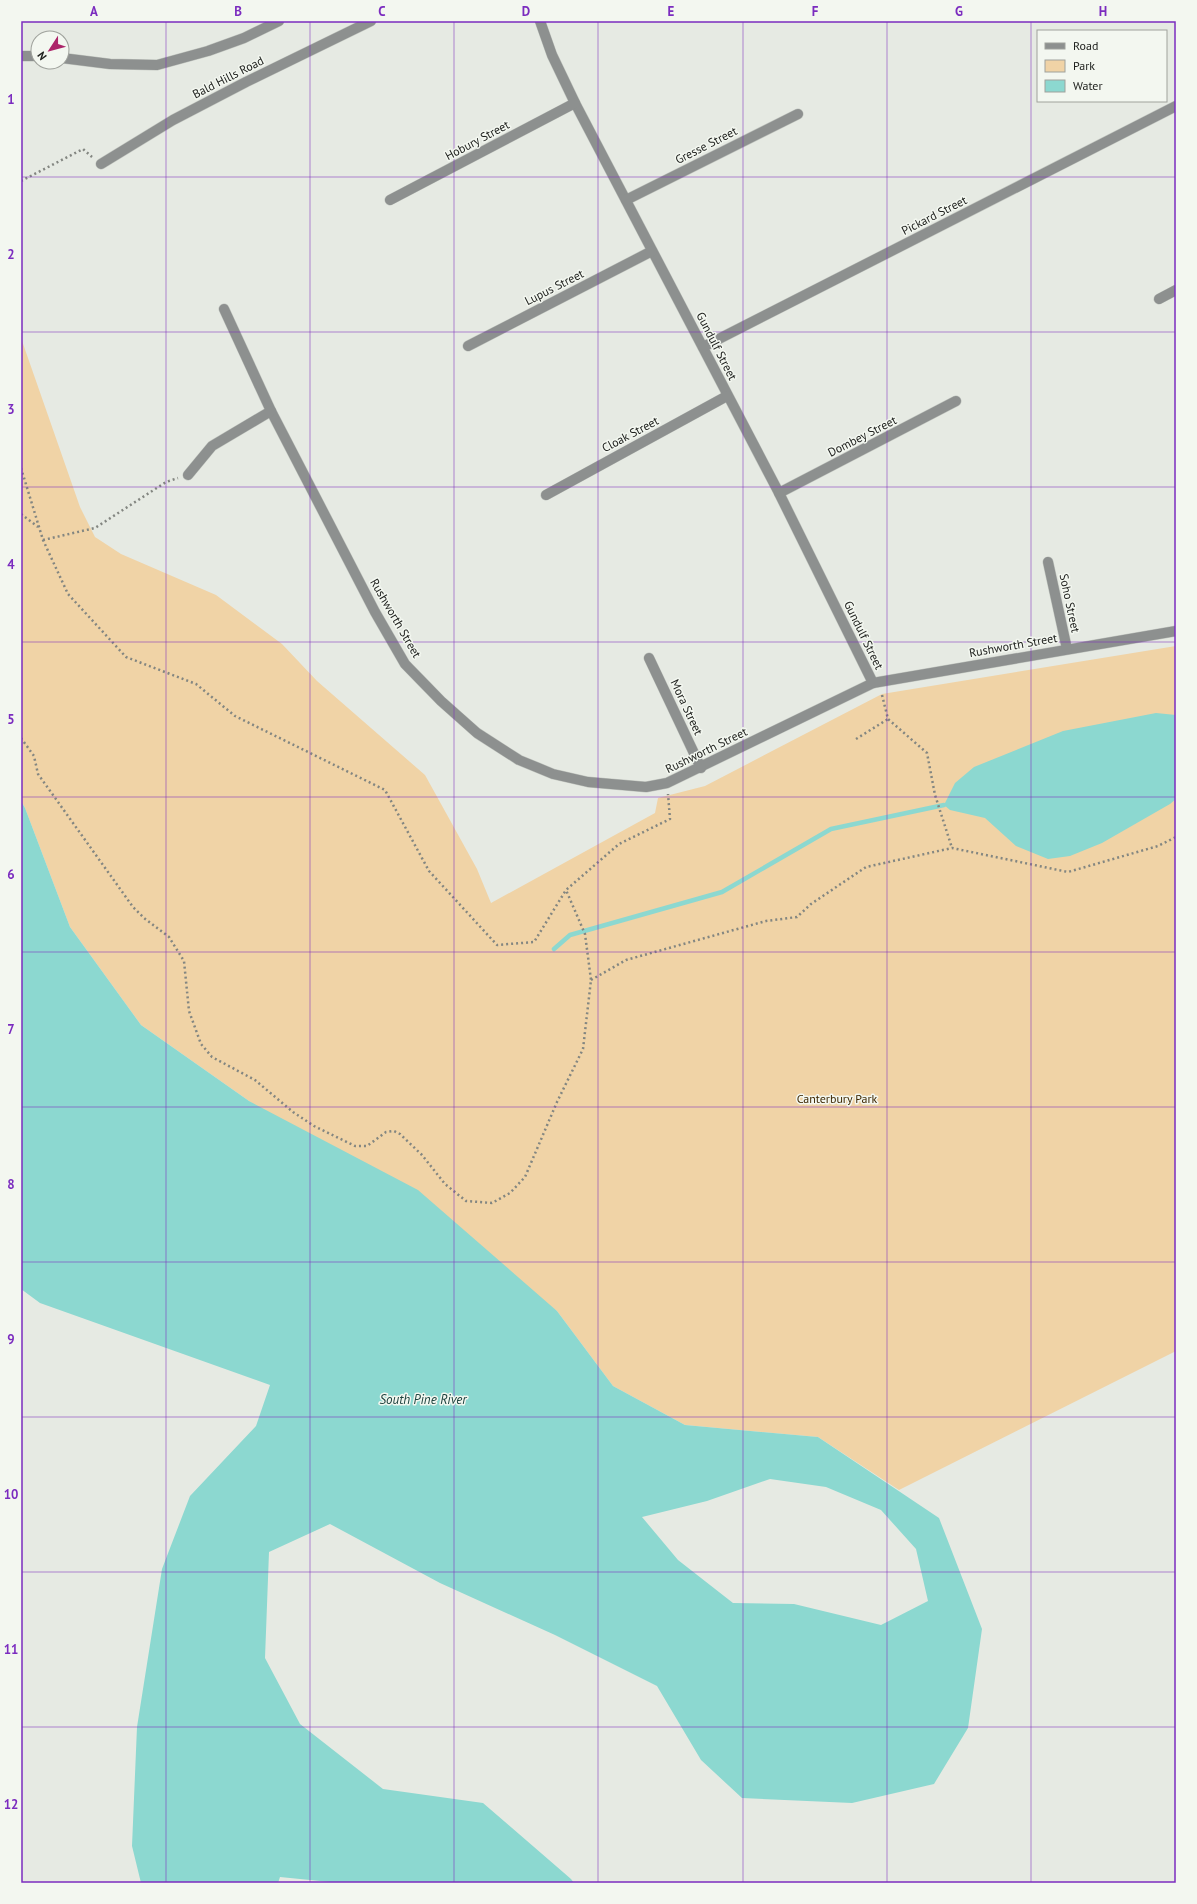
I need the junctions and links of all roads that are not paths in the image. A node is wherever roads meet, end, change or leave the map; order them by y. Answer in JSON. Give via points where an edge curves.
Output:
{"nodes":[{"id":1,"x":279,"y":21,"type":"edge"},
{"id":2,"x":371,"y":21,"type":"edge"},
{"id":3,"x":540,"y":21,"type":"edge"},
{"id":4,"x":70,"y":59,"type":"edge"},
{"id":5,"x":575,"y":103,"type":"junction"},
{"id":6,"x":1176,"y":106,"type":"edge"},
{"id":7,"x":798,"y":114,"type":"dead end"},
{"id":8,"x":101,"y":164,"type":"road end"},
{"id":9,"x":390,"y":200,"type":"dead end"},
{"id":10,"x":626,"y":200,"type":"junction"},
{"id":11,"x":652,"y":251,"type":"junction"},
{"id":12,"x":1176,"y":290,"type":"edge"},
{"id":13,"x":1159,"y":299,"type":"dead end"},
{"id":14,"x":224,"y":309,"type":"dead end"},
{"id":15,"x":468,"y":346,"type":"dead end"},
{"id":16,"x":703,"y":347,"type":"junction"},
{"id":17,"x":727,"y":396,"type":"junction"},
{"id":18,"x":956,"y":401,"type":"dead end"},
{"id":19,"x":272,"y":411,"type":"junction"},
{"id":20,"x":188,"y":475,"type":"road end"},
{"id":21,"x":779,"y":493,"type":"junction"},
{"id":22,"x":546,"y":495,"type":"dead end"},
{"id":23,"x":1048,"y":562,"type":"dead end"},
{"id":24,"x":1176,"y":631,"type":"edge"},
{"id":25,"x":1067,"y":649,"type":"junction"},
{"id":26,"x":649,"y":658,"type":"dead end"},
{"id":27,"x":873,"y":683,"type":"junction"},
{"id":28,"x":701,"y":768,"type":"junction"}],
"edges":[{"from":1,"to":4,"type":"street","via":[[244,38],[208,51],[156,65],[110,64]]},
{"from":2,"to":8,"type":"street","name":"Bald Hills Road","via":[[173,120]]},
{"from":3,"to":5,"type":"street","name":"Gundulf Street","via":[[552,55]]},
{"from":5,"to":9,"type":"street","name":"Hobury Street"},
{"from":5,"to":10,"type":"street","name":"Gundulf Street"},
{"from":6,"to":16,"type":"street","name":"Pickard Street"},
{"from":7,"to":10,"type":"street","name":"Gresse Street"},
{"from":10,"to":11,"type":"street","name":"Gundulf Street"},
{"from":11,"to":15,"type":"street","name":"Lupus Street"},
{"from":11,"to":16,"type":"street","name":"Gundulf Street"},
{"from":12,"to":13,"type":"street"},
{"from":14,"to":19,"type":"street","name":"Rushworth Street"},
{"from":16,"to":17,"type":"street","name":"Gundulf Street"},
{"from":17,"to":21,"type":"street","name":"Gundulf Street"},
{"from":17,"to":22,"type":"street","name":"Cloak Street"},
{"from":18,"to":21,"type":"street","name":"Dombey Street"},
{"from":19,"to":20,"type":"street","via":[[212,446]]},
{"from":19,"to":28,"type":"street","name":"Rushworth Street","via":[[375,612],[405,664],[477,733],[519,760],[553,774],[588,782],[646,788],[668,783]]},
{"from":21,"to":27,"type":"street","name":"Gundulf Street"},
{"from":23,"to":25,"type":"street","name":"Soho Street"},
{"from":24,"to":25,"type":"street","name":"Rushworth Street"},
{"from":25,"to":27,"type":"street","name":"Rushworth Street"},
{"from":26,"to":28,"type":"street","name":"Mora Street"},
{"from":27,"to":28,"type":"street","name":"Rushworth Street"}]}
